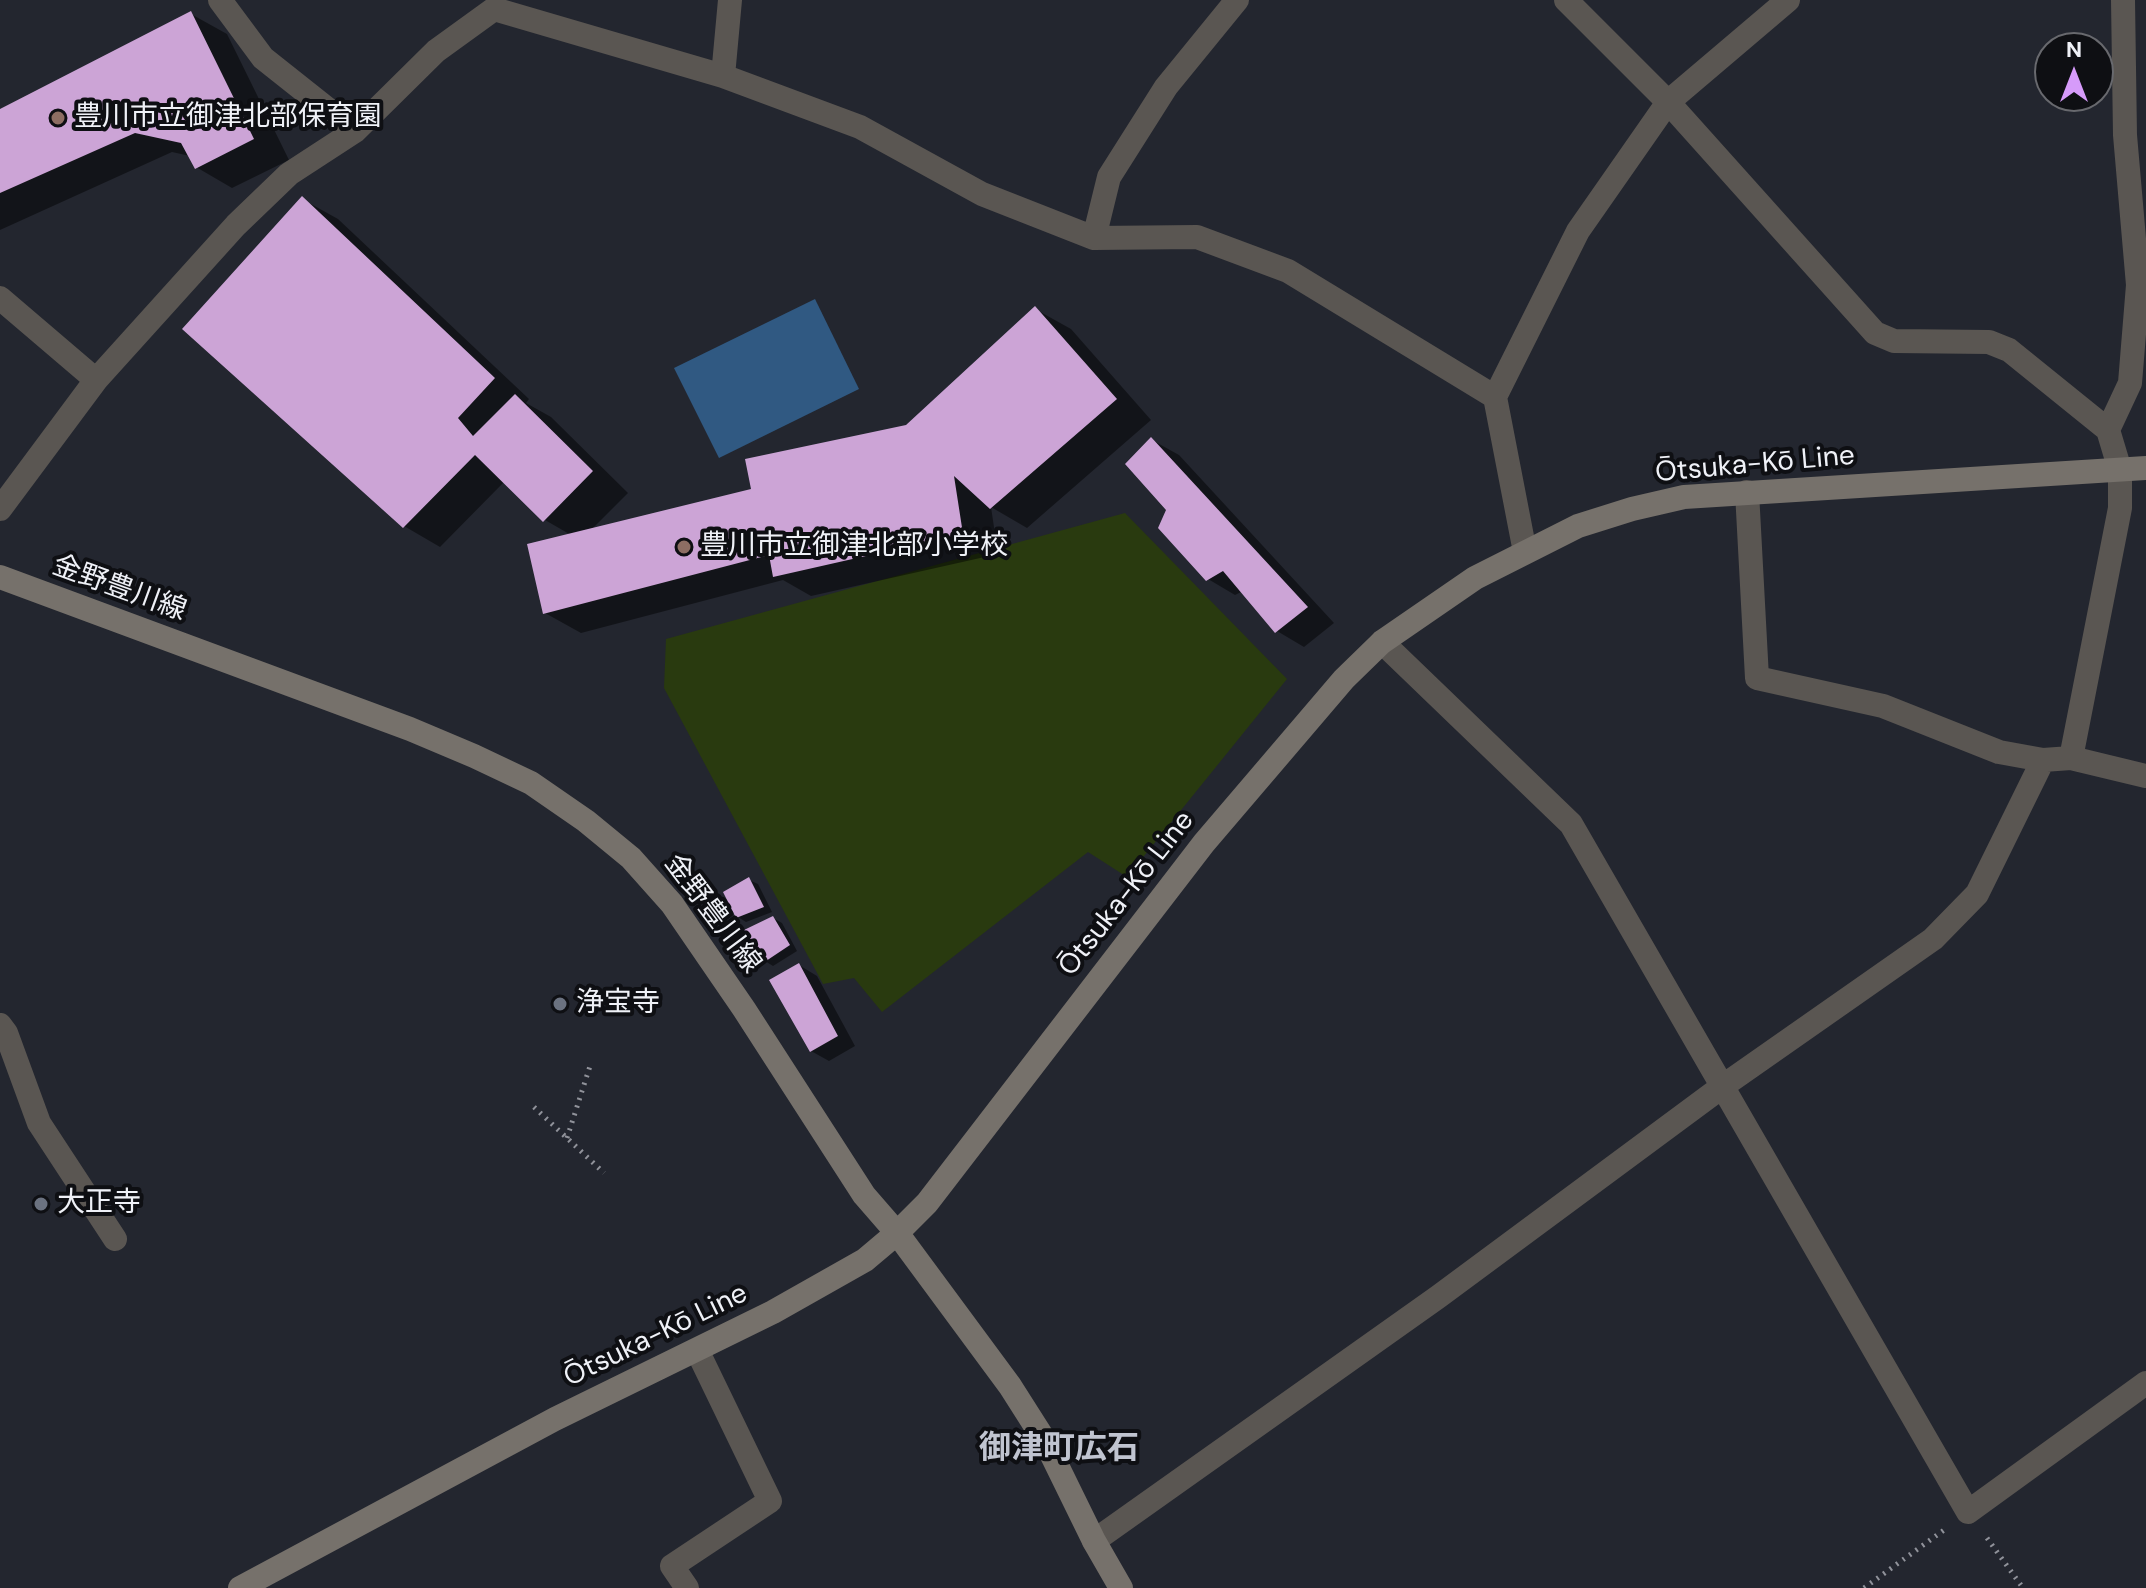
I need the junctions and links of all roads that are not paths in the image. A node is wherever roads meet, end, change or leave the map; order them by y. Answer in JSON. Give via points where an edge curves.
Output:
{"nodes":[{"id":1,"x":220,"y":0,"type":"edge"},
{"id":2,"x":730,"y":0,"type":"edge"},
{"id":3,"x":1237,"y":0,"type":"edge"},
{"id":4,"x":1566,"y":0,"type":"edge"},
{"id":5,"x":1788,"y":0,"type":"edge"},
{"id":6,"x":2131,"y":1,"type":"edge"},
{"id":7,"x":492,"y":5,"type":"edge"},
{"id":8,"x":723,"y":76,"type":"junction"},
{"id":9,"x":1668,"y":102,"type":"junction"},
{"id":10,"x":355,"y":131,"type":"junction"},
{"id":11,"x":1094,"y":238,"type":"junction"},
{"id":12,"x":2142,"y":284,"type":"edge"},
{"id":13,"x":0,"y":298,"type":"edge"},
{"id":14,"x":96,"y":380,"type":"junction"},
{"id":15,"x":1495,"y":397,"type":"junction"},
{"id":16,"x":2108,"y":430,"type":"junction"},
{"id":17,"x":2146,"y":468,"type":"edge"},
{"id":18,"x":2120,"y":470,"type":"junction"},
{"id":19,"x":1747,"y":492,"type":"junction"},
{"id":20,"x":0,"y":509,"type":"edge"},
{"id":21,"x":1525,"y":552,"type":"junction"},
{"id":22,"x":0,"y":577,"type":"edge"},
{"id":23,"x":1382,"y":642,"type":"junction"},
{"id":24,"x":2071,"y":758,"type":"junction"},
{"id":25,"x":2043,"y":760,"type":"junction"},
{"id":26,"x":2146,"y":776,"type":"edge"},
{"id":27,"x":0,"y":1025,"type":"edge"},
{"id":28,"x":1723,"y":1086,"type":"junction"},
{"id":29,"x":897,"y":1233,"type":"junction"},
{"id":30,"x":115,"y":1239,"type":"dead end"},
{"id":31,"x":697,"y":1350,"type":"junction"},
{"id":32,"x":2146,"y":1383,"type":"edge"},
{"id":33,"x":1094,"y":1541,"type":"junction"},
{"id":34,"x":240,"y":1588,"type":"edge"},
{"id":35,"x":687,"y":1588,"type":"edge"},
{"id":36,"x":1121,"y":1588,"type":"edge"}],
"edges":[{"from":1,"to":10,"type":"street","via":[[263,58]]},
{"from":2,"to":8,"type":"street"},
{"from":3,"to":11,"type":"street","via":[[1166,87],[1109,177]]},
{"from":4,"to":9,"type":"street"},
{"from":5,"to":9,"type":"street"},
{"from":6,"to":12,"type":"street","via":[[2125,135]]},
{"from":7,"to":8,"type":"street"},
{"from":7,"to":10,"type":"street","via":[[436,51]]},
{"from":8,"to":11,"type":"street","via":[[860,127],[982,194]]},
{"from":9,"to":15,"type":"street","via":[[1578,231]]},
{"from":9,"to":16,"type":"street","via":[[1875,333],[1894,341],[1989,342],[2009,350]]},
{"from":10,"to":14,"type":"street","via":[[289,174]]},
{"from":11,"to":15,"type":"street","via":[[1197,237],[1288,271]]},
{"from":12,"to":16,"type":"street","via":[[2130,383]]},
{"from":13,"to":14,"type":"street"},
{"from":14,"to":20,"type":"street"},
{"from":15,"to":21,"type":"street"},
{"from":16,"to":18,"type":"street"},
{"from":17,"to":18,"type":"main road","name":"Ōtsuka-Kō Line"},
{"from":18,"to":19,"type":"main road","name":"Ōtsuka-Kō Line"},
{"from":18,"to":24,"type":"street","via":[[2120,508]]},
{"from":19,"to":21,"type":"main road","name":"Ōtsuka-Kō Line","via":[[1684,497],[1632,509],[1578,526]]},
{"from":19,"to":25,"type":"street","via":[[1757,678],[1883,706],[1999,752]]},
{"from":21,"to":23,"type":"main road","name":"Ōtsuka-Kō Line","via":[[1475,578]]},
{"from":22,"to":29,"type":"main road","name":"金野豊川線","via":[[410,729],[531,783],[586,821],[631,858],[672,904],[864,1195]]},
{"from":23,"to":28,"type":"street","via":[[1571,824]]},
{"from":23,"to":29,"type":"main road","name":"Ōtsuka-Kō Line","via":[[1204,843],[927,1203]]},
{"from":24,"to":25,"type":"street"},
{"from":24,"to":26,"type":"street"},
{"from":25,"to":28,"type":"street","via":[[1977,894],[1933,939]]},
{"from":27,"to":30,"type":"street","via":[[39,1123]]},
{"from":28,"to":32,"type":"street","via":[[1968,1512]]},
{"from":28,"to":33,"type":"street"},
{"from":29,"to":31,"type":"main road","name":"Ōtsuka-Kō Line","via":[[865,1260]]},
{"from":29,"to":33,"type":"main road","name":"金野豊川線","via":[[1010,1386],[1045,1441]]},
{"from":31,"to":34,"type":"main road","name":"Ōtsuka-Kō Line","via":[[555,1419]]},
{"from":31,"to":35,"type":"street","via":[[770,1501],[672,1566]]},
{"from":33,"to":36,"type":"main road","name":"金野豊川線"}]}
